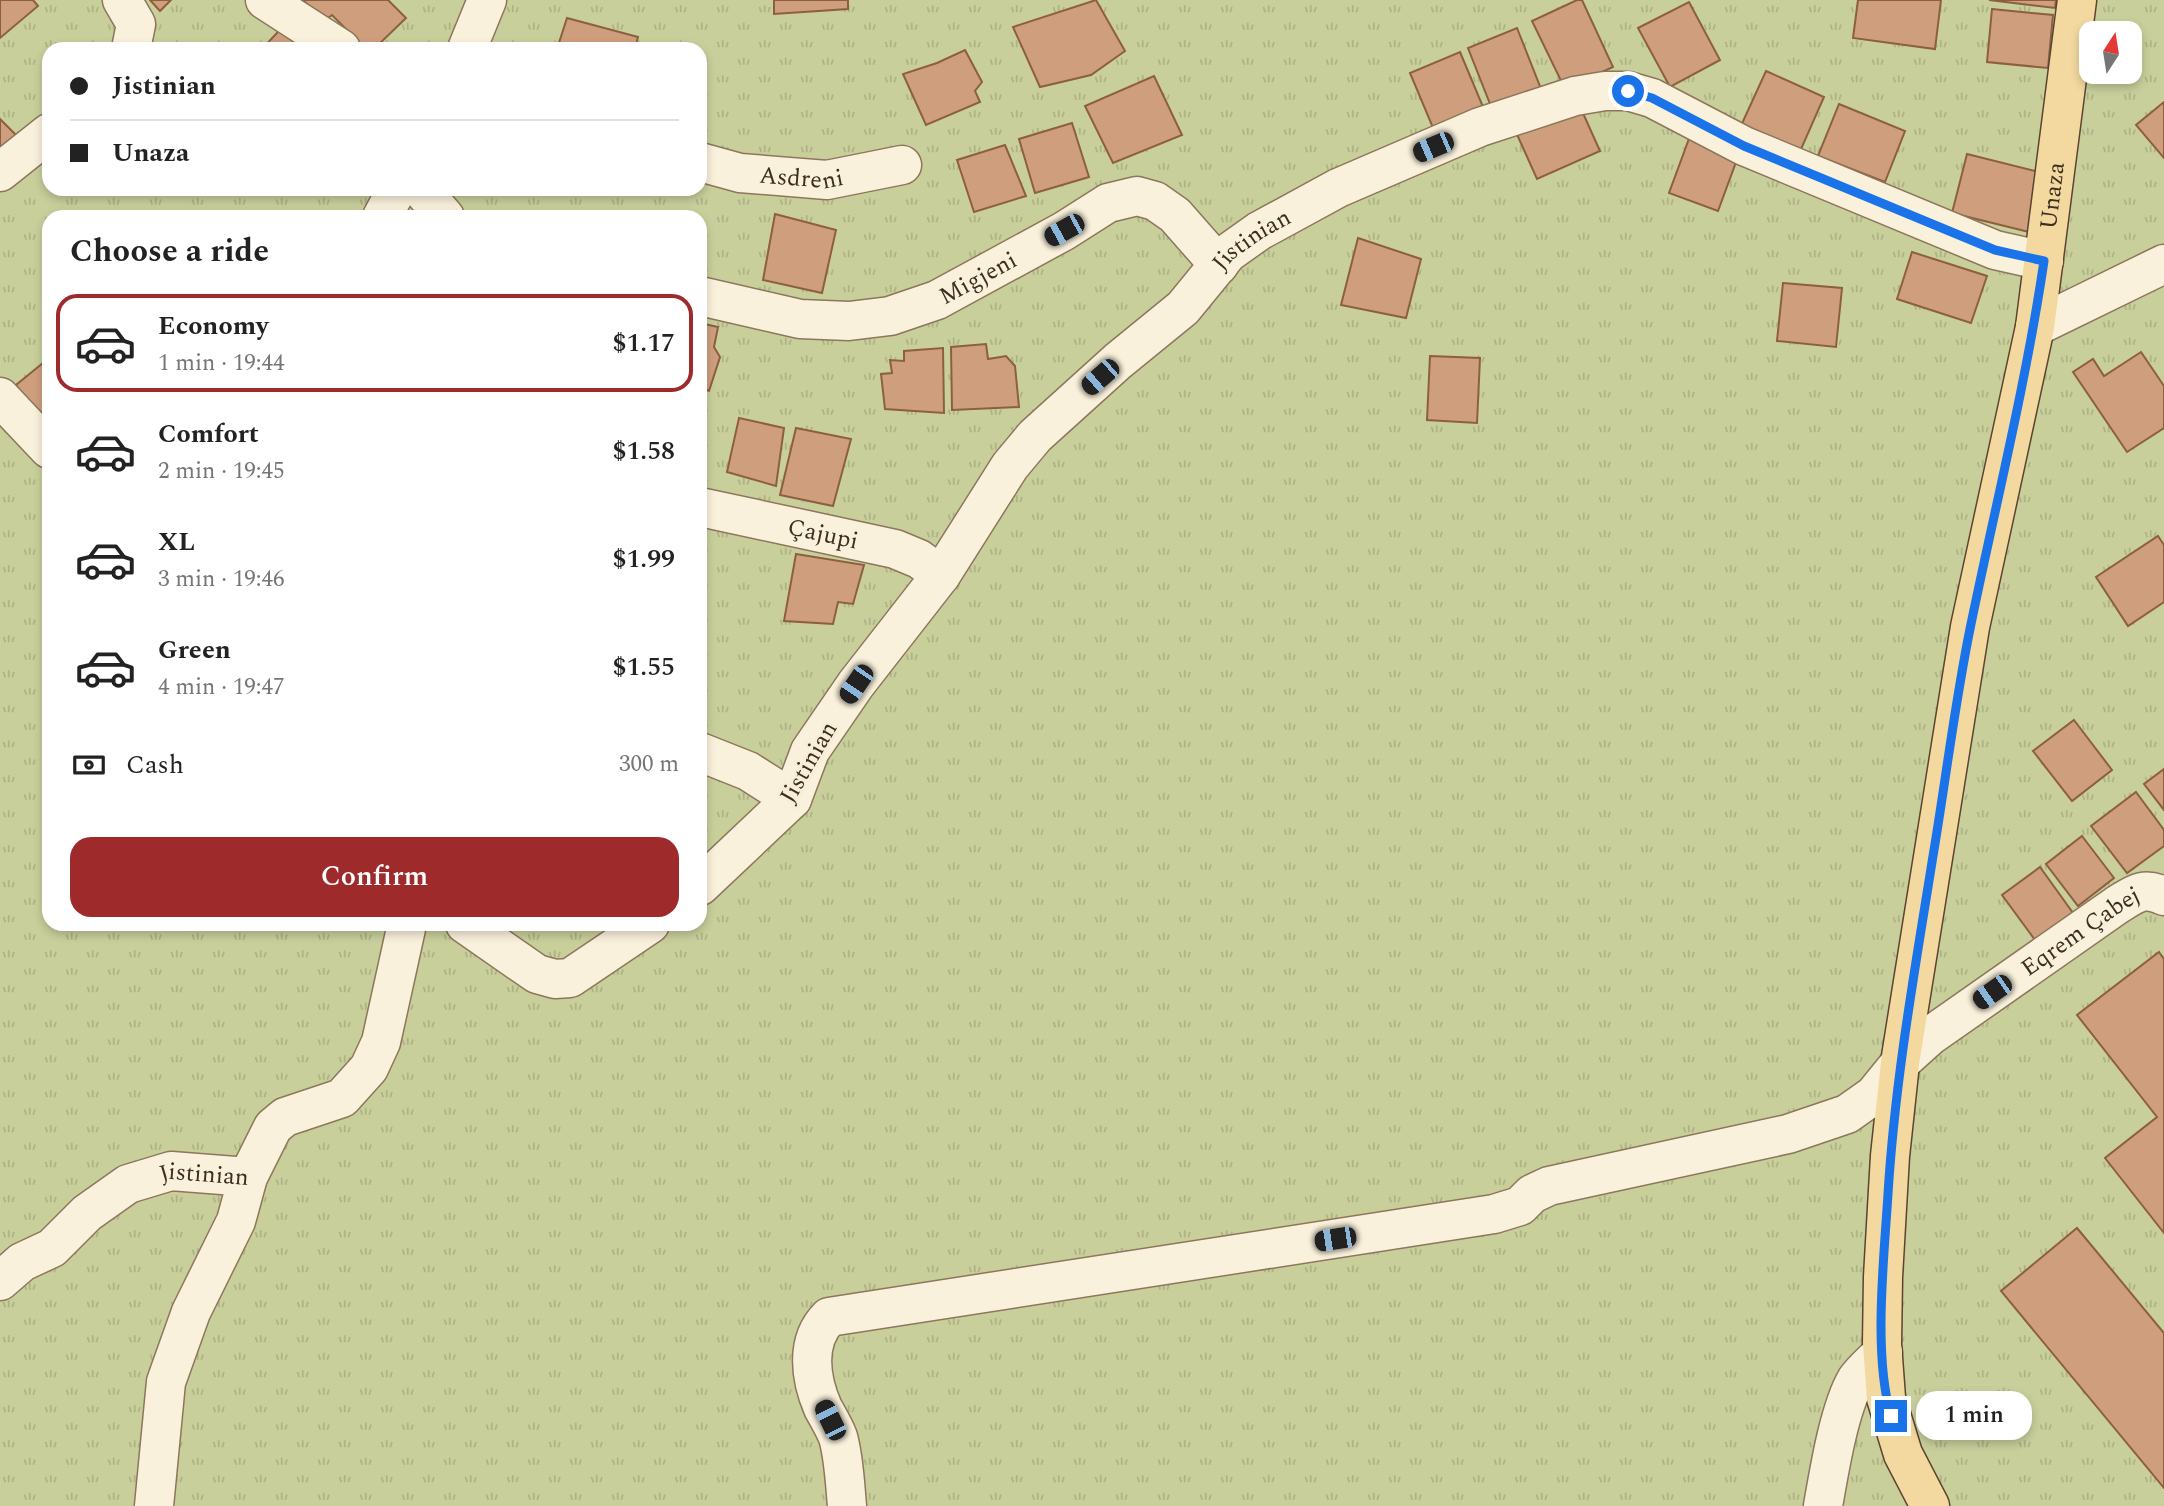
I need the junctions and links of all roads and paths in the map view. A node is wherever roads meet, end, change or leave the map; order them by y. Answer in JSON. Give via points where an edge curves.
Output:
{"nodes":[{"id":1,"x":122,"y":0,"type":"edge"},
{"id":2,"x":265,"y":0,"type":"edge"},
{"id":3,"x":487,"y":0,"type":"edge"},
{"id":4,"x":2077,"y":0,"type":"edge"},
{"id":5,"x":132,"y":42,"type":"edge"},
{"id":6,"x":330,"y":42,"type":"edge"},
{"id":7,"x":470,"y":42,"type":"edge"},
{"id":8,"x":42,"y":139,"type":"edge"},
{"id":9,"x":707,"y":164,"type":"edge"},
{"id":10,"x":902,"y":165,"type":"dead end"},
{"id":11,"x":0,"y":172,"type":"edge"},
{"id":12,"x":427,"y":196,"type":"edge"},
{"id":13,"x":439,"y":210,"type":"edge"},
{"id":14,"x":2044,"y":261,"type":"junction"},
{"id":15,"x":2164,"y":264,"type":"edge"},
{"id":16,"x":1219,"y":265,"type":"junction"},
{"id":17,"x":707,"y":298,"type":"edge"},
{"id":18,"x":2035,"y":327,"type":"junction"},
{"id":19,"x":0,"y":397,"type":"edge"},
{"id":20,"x":42,"y":442,"type":"edge"},
{"id":21,"x":707,"y":509,"type":"edge"},
{"id":22,"x":941,"y":575,"type":"junction"},
{"id":23,"x":707,"y":755,"type":"edge"},
{"id":24,"x":792,"y":799,"type":"junction"},
{"id":25,"x":707,"y":879,"type":"edge"},
{"id":26,"x":2164,"y":896,"type":"edge"},
{"id":27,"x":405,"y":931,"type":"edge"},
{"id":28,"x":475,"y":931,"type":"edge"},
{"id":29,"x":640,"y":931,"type":"edge"},
{"id":30,"x":1900,"y":1063,"type":"junction"},
{"id":31,"x":248,"y":1177,"type":"junction"},
{"id":32,"x":0,"y":1282,"type":"edge"},
{"id":33,"x":1882,"y":1352,"type":"junction"},
{"id":34,"x":154,"y":1506,"type":"edge"},
{"id":35,"x":847,"y":1506,"type":"edge"},
{"id":36,"x":1823,"y":1506,"type":"edge"},
{"id":37,"x":1930,"y":1506,"type":"edge"}],
"edges":[{"from":1,"to":5,"type":"street","via":[[136,24]]},
{"from":2,"to":6,"type":"street"},
{"from":3,"to":7,"type":"street"},
{"from":4,"to":14,"type":"main road","name":"Unaza"},
{"from":8,"to":11,"type":"street"},
{"from":9,"to":10,"type":"street","name":"Asdreni","via":[[740,173],[827,180]]},
{"from":12,"to":13,"type":"street"},
{"from":14,"to":16,"type":"street","name":"Jistinian","via":[[1995,250],[1744,146],[1652,98],[1605,91],[1480,127],[1338,188],[1259,231]]},
{"from":14,"to":18,"type":"main road","name":"Unaza"},
{"from":15,"to":18,"type":"street"},
{"from":16,"to":17,"type":"street","name":"Migjeni","via":[[1175,215],[1155,201],[1137,196],[1108,204],[937,300],[890,316],[849,321],[800,319]]},
{"from":16,"to":22,"type":"street","name":"Jistinian","via":[[1183,308],[1035,436],[1010,466]]},
{"from":18,"to":30,"type":"main road","name":"Unaza","via":[[1970,627]]},
{"from":19,"to":20,"type":"street"},
{"from":21,"to":22,"type":"street","name":"Çajupi","via":[[895,549]]},
{"from":22,"to":24,"type":"street","name":"Jistinian","via":[[810,751]]},
{"from":23,"to":24,"type":"street","via":[[748,771]]},
{"from":24,"to":25,"type":"street","name":"Jistinian"},
{"from":26,"to":30,"type":"street","name":"Eqrem Çabej","via":[[2150,890],[2117,905],[1930,1036]]},
{"from":27,"to":31,"type":"street","name":"Jistinian","via":[[381,1042],[369,1068],[342,1098],[285,1117],[272,1127]]},
{"from":28,"to":29,"type":"street","via":[[537,974],[555,979],[570,978]]},
{"from":30,"to":33,"type":"main road","name":"Unaza","via":[[1890,1156]]},
{"from":30,"to":35,"type":"street","name":"Eqrem Çabej","via":[[1874,1095],[1847,1114],[1788,1134],[1549,1186],[1521,1206],[1494,1214],[829,1317],[818,1328],[812,1368],[822,1405],[838,1436]]},
{"from":31,"to":32,"type":"street","name":"Jistinian","via":[[172,1171],[128,1184],[87,1213],[52,1248],[22,1262]]},
{"from":31,"to":34,"type":"street","via":[[236,1221],[191,1312],[166,1382]]},
{"from":33,"to":36,"type":"street","via":[[1857,1380],[1845,1409]]},
{"from":33,"to":37,"type":"main road","name":"Unaza","via":[[1886,1398],[1903,1454]]}]}
